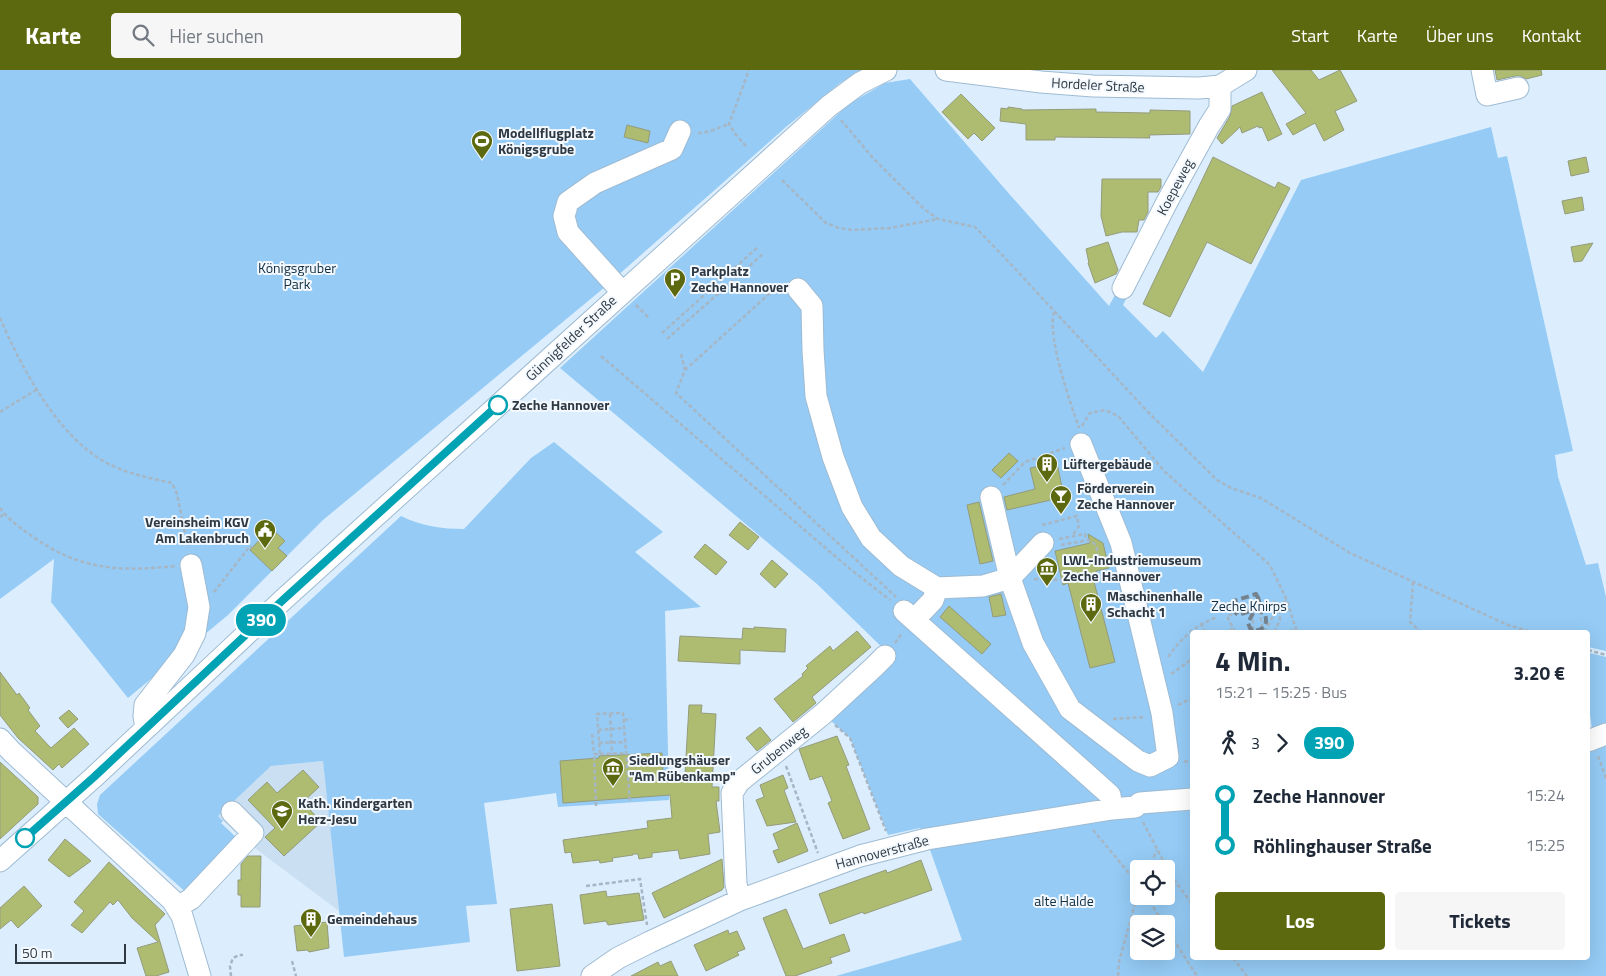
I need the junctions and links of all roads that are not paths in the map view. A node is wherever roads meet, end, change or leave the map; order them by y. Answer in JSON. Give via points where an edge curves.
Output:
{"nodes":[{"id":1,"x":886,"y":70,"type":"edge"},
{"id":2,"x":946,"y":70,"type":"edge"},
{"id":3,"x":1246,"y":70,"type":"edge"},
{"id":4,"x":1482,"y":70,"type":"edge"},
{"id":5,"x":1220,"y":86,"type":"junction"},
{"id":6,"x":1518,"y":88,"type":"dead end"},
{"id":7,"x":680,"y":131,"type":"road end"},
{"id":8,"x":792,"y":284,"type":"road end"},
{"id":9,"x":1123,"y":288,"type":"dead end"},
{"id":10,"x":622,"y":292,"type":"junction"},
{"id":11,"x":1075,"y":441,"type":"road end"},
{"id":12,"x":991,"y":497,"type":"road end"},
{"id":13,"x":1049,"y":544,"type":"road end"},
{"id":14,"x":191,"y":565,"type":"road end"},
{"id":15,"x":1010,"y":578,"type":"junction"},
{"id":16,"x":937,"y":588,"type":"junction"},
{"id":17,"x":884,"y":656,"type":"road end"},
{"id":18,"x":146,"y":728,"type":"junction"},
{"id":19,"x":1606,"y":734,"type":"edge"},
{"id":20,"x":0,"y":739,"type":"edge"},
{"id":21,"x":1590,"y":740,"type":"edge"},
{"id":22,"x":1190,"y":799,"type":"edge"},
{"id":23,"x":65,"y":801,"type":"junction"},
{"id":24,"x":1112,"y":809,"type":"junction"},
{"id":25,"x":232,"y":812,"type":"dead end"},
{"id":26,"x":0,"y":860,"type":"edge"},
{"id":27,"x":740,"y":900,"type":"junction"},
{"id":28,"x":177,"y":907,"type":"junction"},
{"id":29,"x":200,"y":976,"type":"edge"},
{"id":30,"x":592,"y":976,"type":"edge"}],
"edges":[{"from":1,"to":10,"type":"street","name":"Günnigfelder Straße","via":[[841,95]]},
{"from":2,"to":5,"type":"street","name":"Hordeler Straße","via":[[1093,86]]},
{"from":3,"to":5,"type":"street","name":"Hordeler Straße"},
{"from":4,"to":6,"type":"street","via":[[1487,95]]},
{"from":5,"to":9,"type":"street","name":"Koepeweg","via":[[1220,109]]},
{"from":7,"to":10,"type":"street","via":[[672,149],[595,183],[568,202],[564,216],[568,232]]},
{"from":8,"to":16,"type":"street","via":[[812,306],[816,396],[833,457],[852,507],[871,538],[901,566]]},
{"from":10,"to":18,"type":"street","name":"Günnigfelder Straße"},
{"from":11,"to":15,"type":"street","via":[[1121,543],[1155,680],[1168,757],[1150,766],[1138,761],[1070,708],[1033,643]]},
{"from":12,"to":15,"type":"street"},
{"from":13,"to":15,"type":"street"},
{"from":14,"to":18,"type":"street","via":[[199,608],[195,633],[184,655],[145,705]]},
{"from":15,"to":16,"type":"street","via":[[983,586]]},
{"from":16,"to":24,"type":"street","via":[[933,600],[907,620],[1110,794]]},
{"from":17,"to":27,"type":"street","name":"Grubenweg","via":[[823,714],[739,782],[732,793],[736,884]]},
{"from":18,"to":23,"type":"street","name":"Günnigfelder Straße"},
{"from":19,"to":21,"type":"street"},
{"from":20,"to":23,"type":"street"},
{"from":22,"to":24,"type":"street","name":"Hannoverstraße"},
{"from":23,"to":26,"type":"street","name":"Günnigfelder Straße"},
{"from":23,"to":28,"type":"street"},
{"from":24,"to":27,"type":"street","name":"Hannoverstraße","via":[[892,846]]},
{"from":25,"to":28,"type":"street","via":[[253,834],[191,899]]},
{"from":27,"to":30,"type":"street","name":"Hannoverstraße","via":[[618,958]]},
{"from":28,"to":29,"type":"street"}]}
